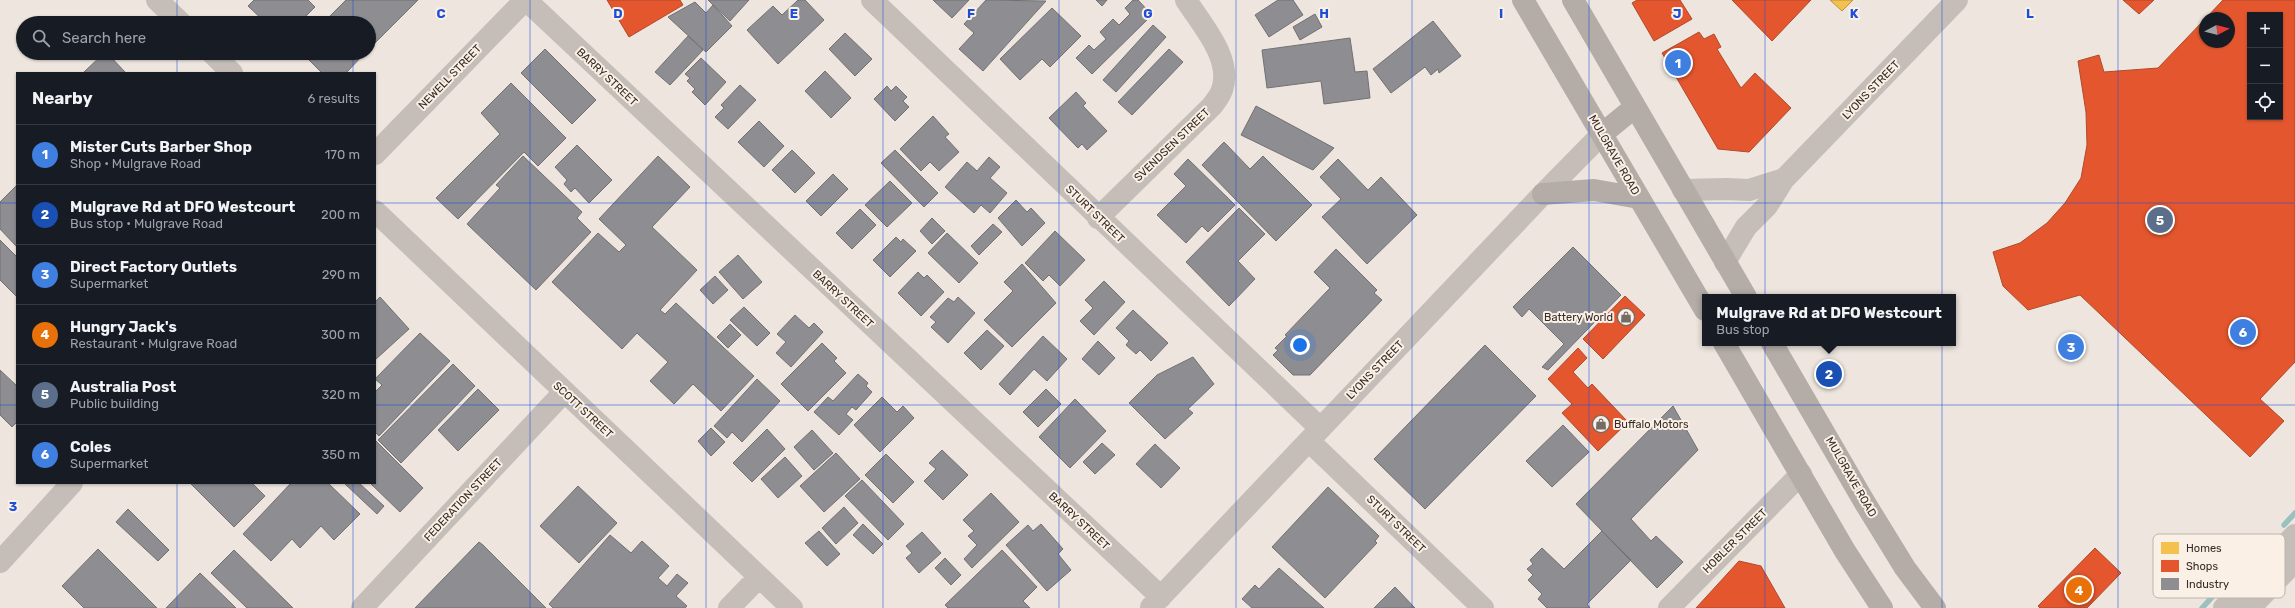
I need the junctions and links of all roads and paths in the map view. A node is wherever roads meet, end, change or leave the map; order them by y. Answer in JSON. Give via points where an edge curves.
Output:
{"nodes":[{"id":1,"x":157,"y":0,"type":"edge"},
{"id":2,"x":525,"y":0,"type":"edge"},
{"id":3,"x":872,"y":0,"type":"edge"},
{"id":4,"x":1186,"y":0,"type":"edge"},
{"id":5,"x":1524,"y":0,"type":"edge"},
{"id":6,"x":1573,"y":0,"type":"edge"},
{"id":7,"x":1957,"y":0,"type":"edge"},
{"id":8,"x":174,"y":16,"type":"edge"},
{"id":9,"x":219,"y":60,"type":"edge"},
{"id":10,"x":231,"y":72,"type":"edge"},
{"id":11,"x":1635,"y":107,"type":"junction"},
{"id":12,"x":1602,"y":134,"type":"junction"},
{"id":13,"x":376,"y":153,"type":"edge"},
{"id":14,"x":1784,"y":180,"type":"junction"},
{"id":15,"x":1683,"y":190,"type":"junction"},
{"id":16,"x":1543,"y":194,"type":"junction"},
{"id":17,"x":1639,"y":198,"type":"junction"},
{"id":18,"x":376,"y":212,"type":"edge"},
{"id":19,"x":1098,"y":218,"type":"junction"},
{"id":20,"x":1725,"y":262,"type":"junction"},
{"id":21,"x":1744,"y":294,"type":"edge"},
{"id":22,"x":1702,"y":305,"type":"edge"},
{"id":23,"x":1726,"y":346,"type":"edge"},
{"id":24,"x":1774,"y":346,"type":"edge"},
{"id":25,"x":564,"y":392,"type":"junction"},
{"id":26,"x":1315,"y":434,"type":"junction"},
{"id":27,"x":1801,"y":474,"type":"junction"},
{"id":28,"x":71,"y":484,"type":"edge"},
{"id":29,"x":2295,"y":535,"type":"edge"},
{"id":30,"x":2285,"y":545,"type":"edge"},
{"id":31,"x":2295,"y":561,"type":"edge"},
{"id":32,"x":0,"y":562,"type":"edge"},
{"id":33,"x":2285,"y":571,"type":"edge"},
{"id":34,"x":759,"y":577,"type":"junction"},
{"id":35,"x":2234,"y":598,"type":"edge"},
{"id":36,"x":2260,"y":598,"type":"edge"},
{"id":37,"x":1156,"y":603,"type":"edge"},
{"id":38,"x":362,"y":608,"type":"edge"},
{"id":39,"x":729,"y":608,"type":"edge"},
{"id":40,"x":792,"y":608,"type":"edge"},
{"id":41,"x":1483,"y":608,"type":"edge"},
{"id":42,"x":1669,"y":608,"type":"edge"},
{"id":43,"x":1882,"y":608,"type":"edge"},
{"id":44,"x":1935,"y":608,"type":"edge"},
{"id":45,"x":2224,"y":608,"type":"edge"},
{"id":46,"x":2250,"y":608,"type":"edge"}],
"edges":[{"from":1,"to":8,"type":"street"},
{"from":2,"to":13,"type":"street","name":"NEWELL STREET"},
{"from":2,"to":37,"type":"street","name":"BARRY STREET"},
{"from":3,"to":19,"type":"street","name":"STURT STREET"},
{"from":4,"to":19,"type":"street","name":"SVENDSEN STREET","via":[[1222,62],[1222,91],[1212,106]]},
{"from":5,"to":12,"type":"main road","name":"MULGRAVE ROAD"},
{"from":6,"to":11,"type":"main road"},
{"from":7,"to":14,"type":"street","name":"LYONS STREET"},
{"from":9,"to":10,"type":"street"},
{"from":11,"to":12,"type":"main road"},
{"from":11,"to":15,"type":"main road"},
{"from":12,"to":16,"type":"street","name":"LYONS STREET"},
{"from":12,"to":17,"type":"main road","name":"MULGRAVE ROAD"},
{"from":14,"to":15,"type":"street","via":[[1749,190]]},
{"from":14,"to":20,"type":"street","name":"LYONS STREET","via":[[1766,206],[1746,227]]},
{"from":15,"to":20,"type":"main road"},
{"from":16,"to":17,"type":"main road","via":[[1594,190]]},
{"from":16,"to":26,"type":"street","name":"LYONS STREET"},
{"from":17,"to":22,"type":"main road","name":"MULGRAVE ROAD"},
{"from":18,"to":25,"type":"street","name":"SCOTT STREET"},
{"from":19,"to":26,"type":"street","name":"STURT STREET"},
{"from":20,"to":21,"type":"main road"},
{"from":23,"to":27,"type":"main road"},
{"from":24,"to":44,"type":"main road","name":"MULGRAVE ROAD","via":[[1877,523],[1905,568]]},
{"from":25,"to":34,"type":"street","name":"SCOTT STREET"},
{"from":25,"to":38,"type":"street","name":"FEDERATION STREET"},
{"from":26,"to":37,"type":"street","name":"LYONS STREET"},
{"from":26,"to":41,"type":"street","name":"STURT STREET"},
{"from":27,"to":42,"type":"street","name":"HOBLER STREET"},
{"from":27,"to":43,"type":"main road","via":[[1845,551]]},
{"from":28,"to":32,"type":"street"},
{"from":29,"to":30,"type":"street"},
{"from":31,"to":33,"type":"street"},
{"from":34,"to":39,"type":"street"},
{"from":34,"to":40,"type":"street","name":"SCOTT STREET"},
{"from":35,"to":45,"type":"street"},
{"from":36,"to":46,"type":"street"}]}
